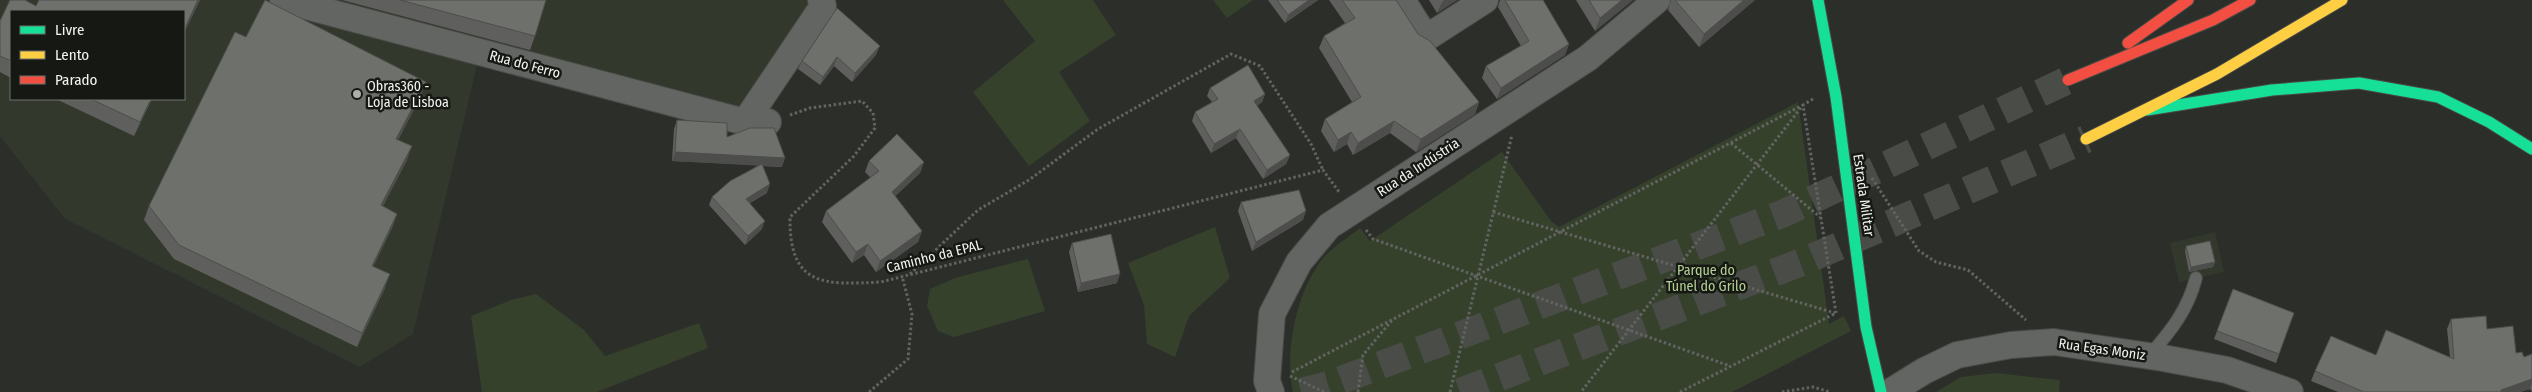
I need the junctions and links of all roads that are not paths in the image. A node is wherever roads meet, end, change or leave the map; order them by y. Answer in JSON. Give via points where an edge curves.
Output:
{"nodes":[{"id":1,"x":283,"y":0,"type":"edge"},
{"id":2,"x":821,"y":0,"type":"edge"},
{"id":3,"x":1402,"y":0,"type":"edge"},
{"id":4,"x":1485,"y":0,"type":"edge"},
{"id":5,"x":1657,"y":0,"type":"edge"},
{"id":6,"x":1819,"y":0,"type":"edge"},
{"id":7,"x":2188,"y":0,"type":"edge"},
{"id":8,"x":2250,"y":0,"type":"edge"},
{"id":9,"x":2342,"y":0,"type":"edge"},
{"id":10,"x":2092,"y":69,"type":"junction"},
{"id":11,"x":2068,"y":80,"type":"tunnel mouth"},
{"id":12,"x":2147,"y":110,"type":"junction"},
{"id":13,"x":2086,"y":139,"type":"tunnel mouth"},
{"id":14,"x":2532,"y":148,"type":"edge"},
{"id":15,"x":2196,"y":278,"type":"dead end"},
{"id":16,"x":2149,"y":356,"type":"junction"},
{"id":17,"x":1271,"y":392,"type":"edge"},
{"id":18,"x":1881,"y":392,"type":"edge"},
{"id":19,"x":1890,"y":392,"type":"edge"},
{"id":20,"x":2290,"y":392,"type":"edge"}],
"edges":[{"from":1,"to":2,"type":"street","name":"Rua do Ferro","via":[[756,122],[823,6]]},
{"from":3,"to":4,"type":"street","via":[[1426,38]]},
{"from":5,"to":17,"type":"street","name":"Rua da Indústria","via":[[1588,58],[1329,226],[1299,262],[1272,314],[1267,381]]},
{"from":6,"to":18,"type":"main road","name":"Estrada Militar","via":[[1864,307]]},
{"from":7,"to":10,"type":"main road"},
{"from":8,"to":10,"type":"main road","via":[[2213,20]]},
{"from":9,"to":12,"type":"main road","via":[[2282,40]]},
{"from":10,"to":11,"type":"main road"},
{"from":12,"to":13,"type":"main road"},
{"from":12,"to":14,"type":"main road","via":[[2272,90],[2359,83],[2438,97],[2490,122]]},
{"from":15,"to":16,"type":"lane","via":[[2181,316]]},
{"from":16,"to":19,"type":"street","name":"Rua Egas Moniz","via":[[2054,342],[2011,345],[1957,355]]},
{"from":16,"to":20,"type":"street","name":"Rua Egas Moniz","via":[[2227,370]]}]}
